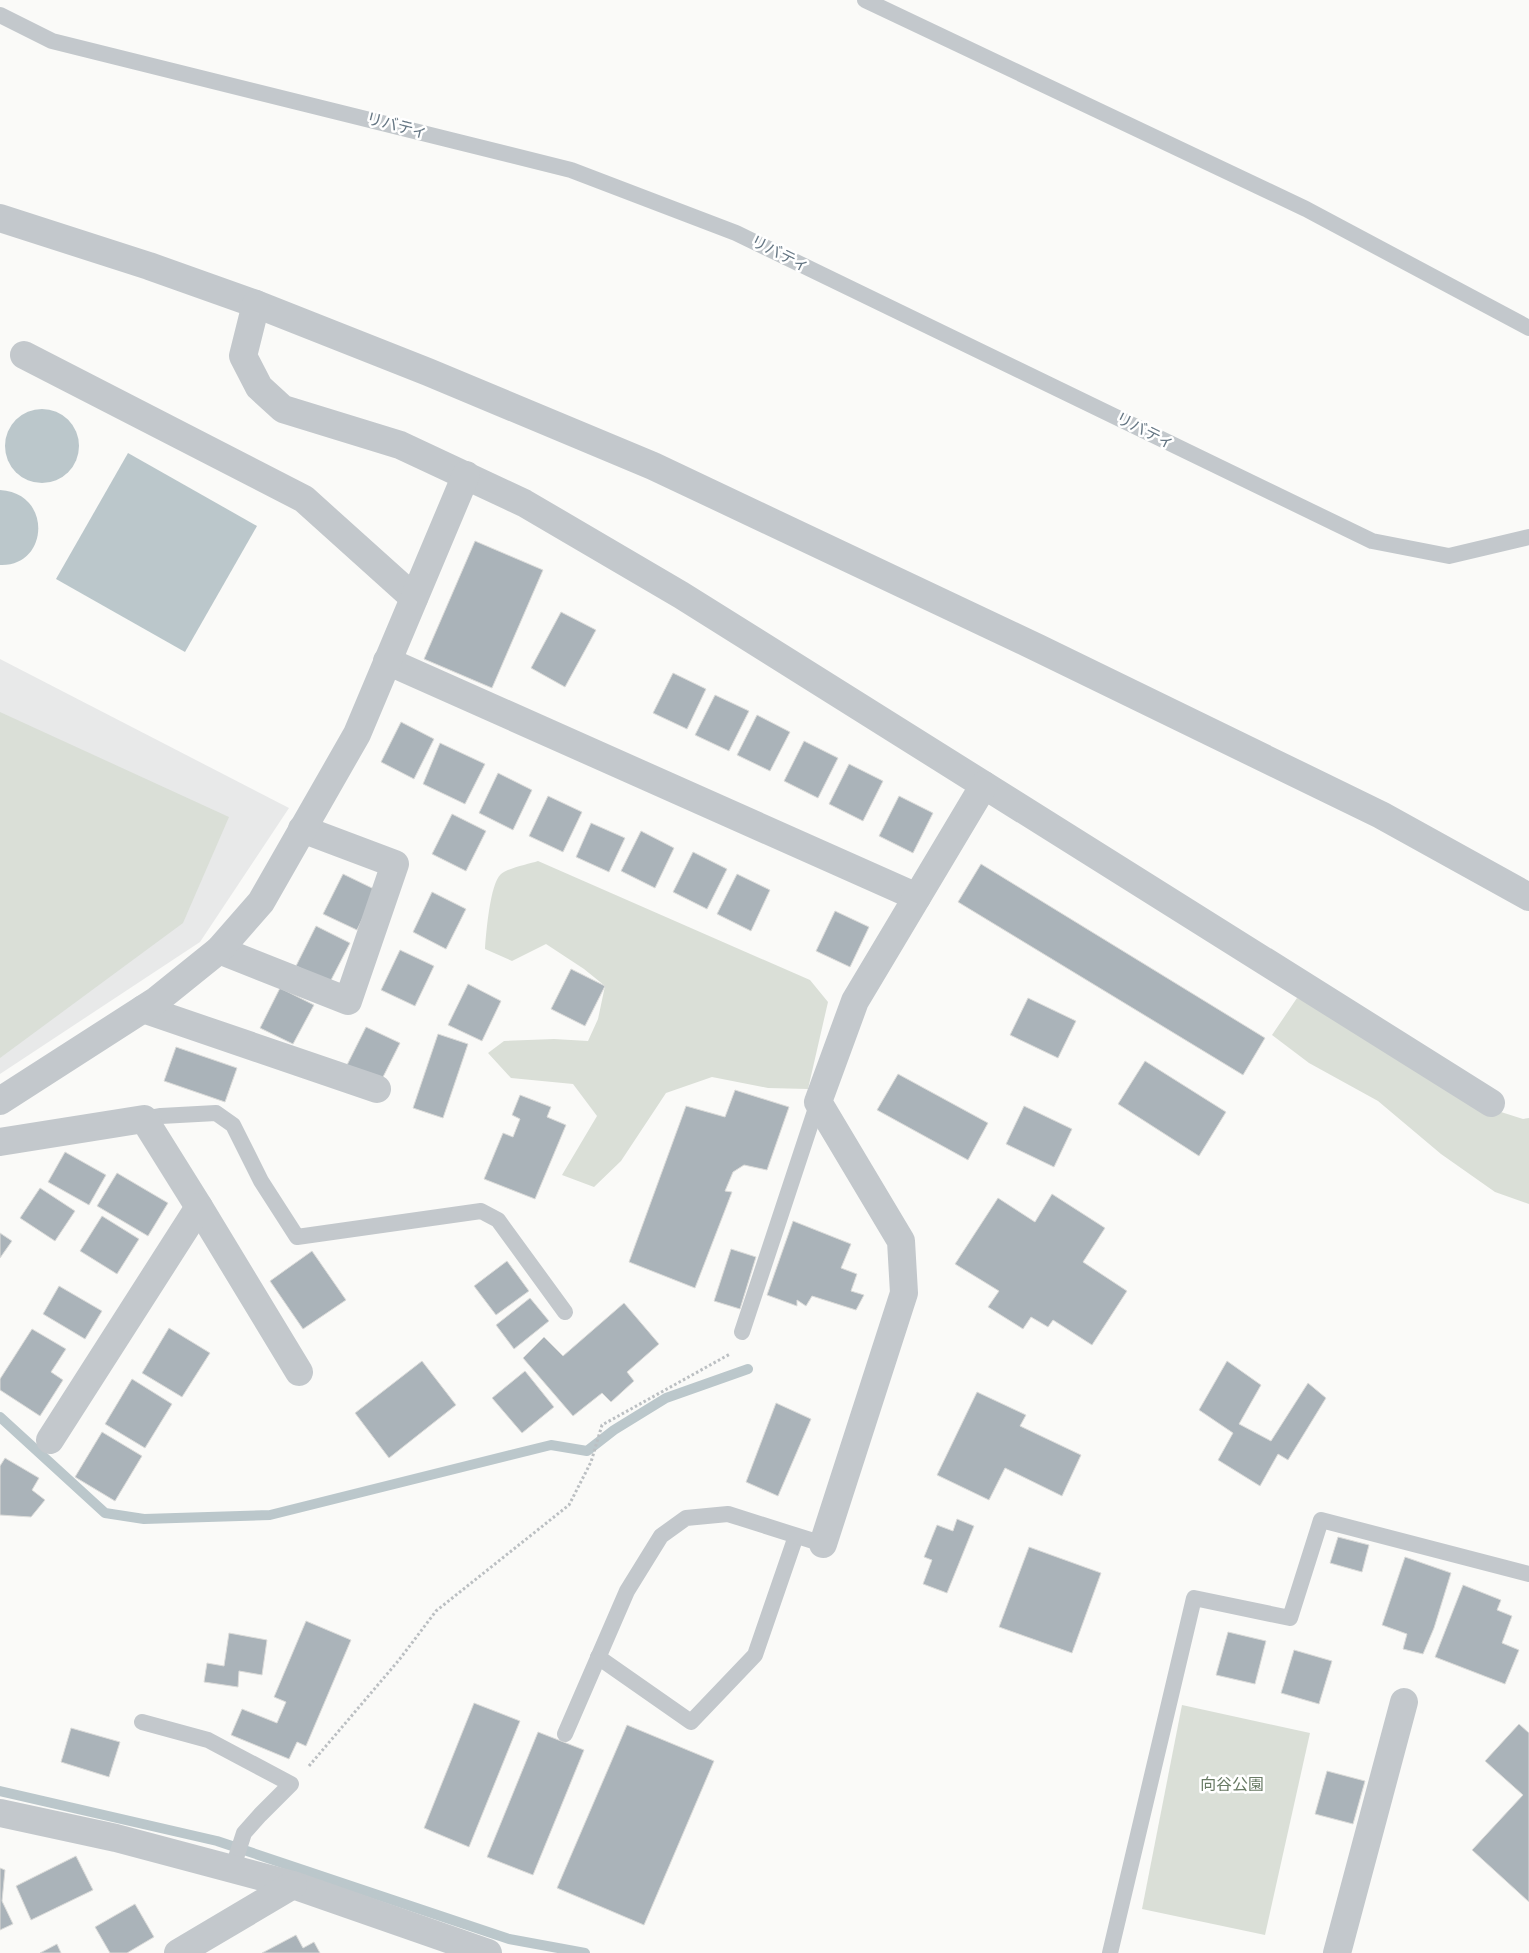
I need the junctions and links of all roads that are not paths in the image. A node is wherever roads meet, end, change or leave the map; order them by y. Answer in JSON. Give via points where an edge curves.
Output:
{"nodes":[{"id":1,"x":865,"y":0,"type":"edge"},
{"id":2,"x":0,"y":16,"type":"edge"},
{"id":3,"x":0,"y":218,"type":"edge"},
{"id":4,"x":256,"y":304,"type":"junction"},
{"id":5,"x":1529,"y":328,"type":"edge"},
{"id":6,"x":24,"y":355,"type":"dead end"},
{"id":7,"x":466,"y":475,"type":"junction"},
{"id":8,"x":1529,"y":537,"type":"edge"},
{"id":9,"x":414,"y":598,"type":"junction"},
{"id":10,"x":386,"y":661,"type":"junction"},
{"id":11,"x":984,"y":784,"type":"junction"},
{"id":12,"x":302,"y":829,"type":"junction"},
{"id":13,"x":917,"y":897,"type":"junction"},
{"id":14,"x":1529,"y":897,"type":"edge"},
{"id":15,"x":219,"y":950,"type":"junction"},
{"id":16,"x":143,"y":1009,"type":"junction"},
{"id":17,"x":377,"y":1089,"type":"dead end"},
{"id":18,"x":0,"y":1101,"type":"edge"},
{"id":19,"x":818,"y":1102,"type":"junction"},
{"id":20,"x":1491,"y":1103,"type":"dead end"},
{"id":21,"x":144,"y":1119,"type":"junction"},
{"id":22,"x":0,"y":1142,"type":"edge"},
{"id":23,"x":200,"y":1207,"type":"junction"},
{"id":24,"x":565,"y":1312,"type":"dead end"},
{"id":25,"x":742,"y":1332,"type":"road end"},
{"id":26,"x":299,"y":1372,"type":"dead end"},
{"id":27,"x":50,"y":1440,"type":"dead end"},
{"id":28,"x":796,"y":1536,"type":"junction"},
{"id":29,"x":823,"y":1544,"type":"joint"},
{"id":30,"x":1529,"y":1574,"type":"edge"},
{"id":31,"x":598,"y":1657,"type":"junction"},
{"id":32,"x":1404,"y":1702,"type":"dead end"},
{"id":33,"x":142,"y":1722,"type":"dead end"},
{"id":34,"x":565,"y":1734,"type":"dead end"},
{"id":35,"x":0,"y":1813,"type":"edge"},
{"id":36,"x":232,"y":1870,"type":"junction"},
{"id":37,"x":293,"y":1886,"type":"junction"},
{"id":38,"x":178,"y":1953,"type":"edge"},
{"id":39,"x":488,"y":1953,"type":"edge"},
{"id":40,"x":1110,"y":1953,"type":"edge"},
{"id":41,"x":1337,"y":1953,"type":"edge"}],
"edges":[{"from":1,"to":5,"type":"lane","via":[[1306,208]]},
{"from":2,"to":8,"type":"lane","name":"リバティ","via":[[52,40],[571,170],[700,219],[745,237],[1372,541],[1449,556]]},
{"from":3,"to":4,"type":"street"},
{"from":4,"to":7,"type":"street","via":[[243,356],[258,387],[284,409],[400,445]]},
{"from":4,"to":14,"type":"street","via":[[653,466],[1354,802]]},
{"from":6,"to":9,"type":"street","via":[[304,500]]},
{"from":7,"to":9,"type":"street"},
{"from":7,"to":11,"type":"street","via":[[524,503],[681,595]]},
{"from":9,"to":10,"type":"street"},
{"from":10,"to":12,"type":"street","via":[[356,734]]},
{"from":10,"to":13,"type":"street"},
{"from":11,"to":13,"type":"street"},
{"from":11,"to":20,"type":"street"},
{"from":12,"to":15,"type":"street","via":[[261,902]]},
{"from":12,"to":15,"type":"street","via":[[395,864],[348,1001]]},
{"from":13,"to":19,"type":"street","via":[[855,1001]]},
{"from":15,"to":16,"type":"street"},
{"from":16,"to":17,"type":"street"},
{"from":16,"to":18,"type":"street"},
{"from":19,"to":25,"type":"lane"},
{"from":19,"to":29,"type":"street","via":[[901,1240],[904,1293]]},
{"from":21,"to":22,"type":"street"},
{"from":21,"to":23,"type":"street"},
{"from":21,"to":24,"type":"lane","via":[[216,1113],[233,1125],[261,1181],[297,1237],[481,1211],[498,1220]]},
{"from":23,"to":26,"type":"street"},
{"from":23,"to":27,"type":"street"},
{"from":28,"to":29,"type":"lane"},
{"from":28,"to":31,"type":"lane","via":[[728,1514],[686,1518],[661,1536],[627,1590]]},
{"from":28,"to":31,"type":"lane","via":[[755,1655],[691,1722]]},
{"from":30,"to":40,"type":"lane","via":[[1321,1520],[1290,1618],[1194,1598]]},
{"from":31,"to":34,"type":"lane"},
{"from":32,"to":41,"type":"street"},
{"from":33,"to":36,"type":"lane","via":[[208,1740],[291,1784],[244,1833]]},
{"from":35,"to":36,"type":"street","via":[[116,1838]]},
{"from":36,"to":37,"type":"street"},
{"from":37,"to":38,"type":"street"},
{"from":37,"to":39,"type":"street"}]}
